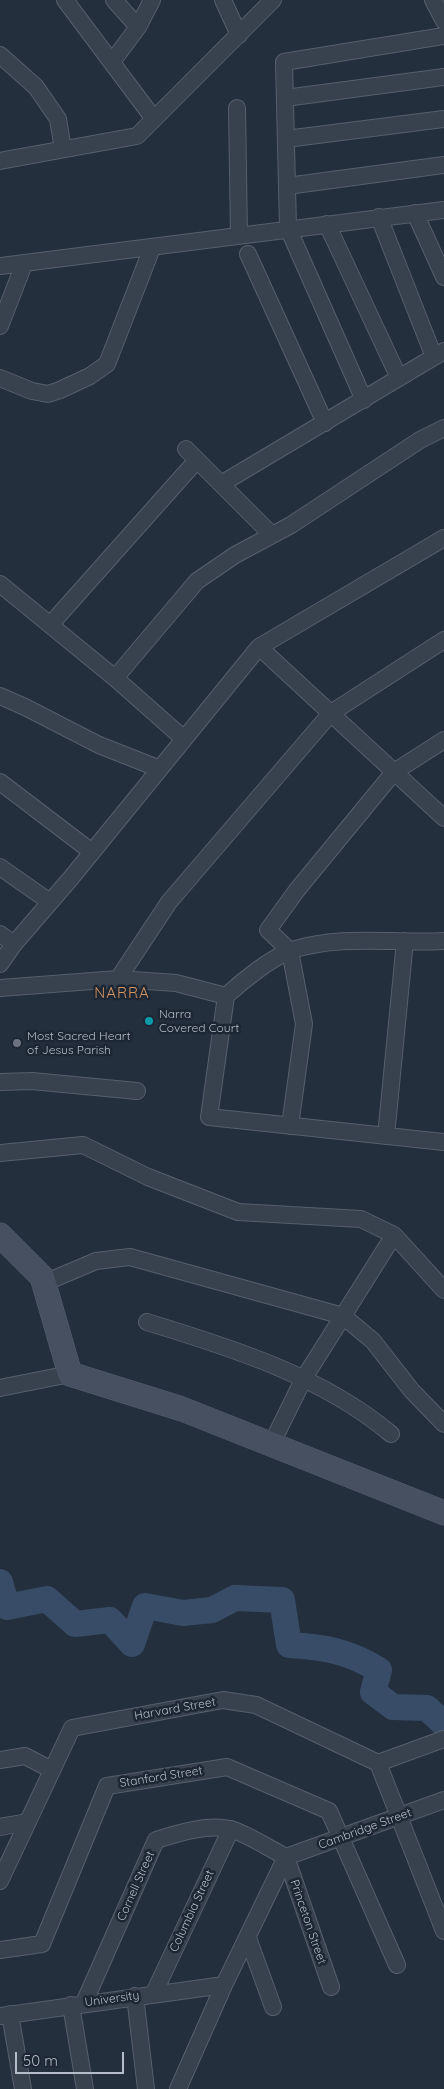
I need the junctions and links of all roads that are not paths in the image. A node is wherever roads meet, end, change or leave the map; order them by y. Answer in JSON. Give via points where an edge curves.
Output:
{"nodes":[{"id":1,"x":64,"y":0,"type":"edge"},
{"id":2,"x":114,"y":0,"type":"edge"},
{"id":3,"x":152,"y":0,"type":"edge"},
{"id":4,"x":223,"y":0,"type":"edge"},
{"id":5,"x":274,"y":0,"type":"edge"},
{"id":6,"x":433,"y":0,"type":"edge"},
{"id":7,"x":444,"y":21,"type":"edge"},
{"id":8,"x":138,"y":28,"type":"junction"},
{"id":9,"x":239,"y":35,"type":"junction"},
{"id":10,"x":444,"y":36,"type":"edge"},
{"id":11,"x":2,"y":60,"type":"edge"},
{"id":12,"x":112,"y":62,"type":"junction"},
{"id":13,"x":444,"y":77,"type":"edge"},
{"id":14,"x":285,"y":98,"type":"junction"},
{"id":15,"x":237,"y":108,"type":"dead end"},
{"id":16,"x":154,"y":119,"type":"junction"},
{"id":17,"x":444,"y":119,"type":"edge"},
{"id":18,"x":286,"y":139,"type":"junction"},
{"id":19,"x":63,"y":149,"type":"junction"},
{"id":20,"x":0,"y":161,"type":"edge"},
{"id":21,"x":444,"y":165,"type":"edge"},
{"id":22,"x":287,"y":186,"type":"junction"},
{"id":23,"x":444,"y":210,"type":"edge"},
{"id":24,"x":416,"y":213,"type":"junction"},
{"id":25,"x":378,"y":217,"type":"junction"},
{"id":26,"x":327,"y":224,"type":"junction"},
{"id":27,"x":288,"y":228,"type":"junction"},
{"id":28,"x":239,"y":235,"type":"junction"},
{"id":29,"x":152,"y":248,"type":"junction"},
{"id":30,"x":248,"y":254,"type":"dead end"},
{"id":31,"x":24,"y":264,"type":"junction"},
{"id":32,"x":0,"y":266,"type":"edge"},
{"id":33,"x":444,"y":277,"type":"edge"},
{"id":34,"x":0,"y":326,"type":"edge"},
{"id":35,"x":439,"y":354,"type":"edge"},
{"id":36,"x":0,"y":378,"type":"edge"},
{"id":37,"x":399,"y":378,"type":"junction"},
{"id":38,"x":364,"y":400,"type":"junction"},
{"id":39,"x":325,"y":423,"type":"junction"},
{"id":40,"x":444,"y":428,"type":"edge"},
{"id":41,"x":221,"y":484,"type":"junction"},
{"id":42,"x":272,"y":535,"type":"junction"},
{"id":43,"x":444,"y":538,"type":"edge"},
{"id":44,"x":0,"y":584,"type":"edge"},
{"id":45,"x":50,"y":625,"type":"junction"},
{"id":46,"x":444,"y":640,"type":"edge"},
{"id":47,"x":259,"y":647,"type":"junction"},
{"id":48,"x":114,"y":678,"type":"junction"},
{"id":49,"x":0,"y":697,"type":"edge"},
{"id":50,"x":331,"y":713,"type":"junction"},
{"id":51,"x":184,"y":739,"type":"junction"},
{"id":52,"x":444,"y":740,"type":"edge"},
{"id":53,"x":160,"y":769,"type":"junction"},
{"id":54,"x":394,"y":772,"type":"junction"},
{"id":55,"x":0,"y":782,"type":"edge"},
{"id":56,"x":444,"y":818,"type":"edge"},
{"id":57,"x":92,"y":852,"type":"junction"},
{"id":58,"x":0,"y":866,"type":"edge"},
{"id":59,"x":50,"y":902,"type":"junction"},
{"id":60,"x":0,"y":934,"type":"edge"},
{"id":61,"x":405,"y":941,"type":"junction"},
{"id":62,"x":444,"y":941,"type":"edge"},
{"id":63,"x":14,"y":944,"type":"junction"},
{"id":64,"x":290,"y":951,"type":"junction"},
{"id":65,"x":0,"y":964,"type":"edge"},
{"id":66,"x":118,"y":979,"type":"junction"},
{"id":67,"x":0,"y":988,"type":"edge"},
{"id":68,"x":226,"y":996,"type":"junction"},
{"id":69,"x":0,"y":1082,"type":"edge"},
{"id":70,"x":137,"y":1091,"type":"dead end"},
{"id":71,"x":290,"y":1126,"type":"junction"},
{"id":72,"x":386,"y":1136,"type":"junction"},
{"id":73,"x":444,"y":1142,"type":"edge"},
{"id":74,"x":0,"y":1153,"type":"edge"},
{"id":75,"x":0,"y":1234,"type":"edge"},
{"id":76,"x":394,"y":1235,"type":"junction"},
{"id":77,"x":44,"y":1284,"type":"junction"},
{"id":78,"x":444,"y":1290,"type":"edge"},
{"id":79,"x":343,"y":1316,"type":"junction"},
{"id":80,"x":147,"y":1322,"type":"dead end"},
{"id":81,"x":70,"y":1374,"type":"junction"},
{"id":82,"x":304,"y":1378,"type":"junction"},
{"id":83,"x":0,"y":1388,"type":"edge"},
{"id":84,"x":444,"y":1424,"type":"edge"},
{"id":85,"x":391,"y":1434,"type":"dead end"},
{"id":86,"x":271,"y":1445,"type":"junction"},
{"id":87,"x":444,"y":1513,"type":"edge"},
{"id":88,"x":444,"y":1739,"type":"edge"},
{"id":89,"x":0,"y":1760,"type":"edge"},
{"id":90,"x":378,"y":1763,"type":"junction"},
{"id":91,"x":52,"y":1770,"type":"junction"},
{"id":92,"x":444,"y":1800,"type":"edge"},
{"id":93,"x":400,"y":1817,"type":"junction"},
{"id":94,"x":28,"y":1822,"type":"junction"},
{"id":95,"x":0,"y":1826,"type":"edge"},
{"id":96,"x":230,"y":1829,"type":"junction"},
{"id":97,"x":341,"y":1838,"type":"junction"},
{"id":98,"x":286,"y":1857,"type":"junction"},
{"id":99,"x":0,"y":1881,"type":"edge"},
{"id":100,"x":444,"y":1931,"type":"edge"},
{"id":101,"x":248,"y":1938,"type":"junction"},
{"id":102,"x":0,"y":1950,"type":"edge"},
{"id":103,"x":397,"y":1965,"type":"dead end"},
{"id":104,"x":224,"y":1985,"type":"junction"},
{"id":105,"x":331,"y":1987,"type":"dead end"},
{"id":106,"x":154,"y":1994,"type":"junction"},
{"id":107,"x":135,"y":1996,"type":"junction"},
{"id":108,"x":77,"y":2004,"type":"junction"},
{"id":109,"x":273,"y":2008,"type":"dead end"},
{"id":110,"x":5,"y":2015,"type":"edge"},
{"id":111,"x":23,"y":2089,"type":"edge"},
{"id":112,"x":85,"y":2089,"type":"edge"},
{"id":113,"x":146,"y":2089,"type":"edge"},
{"id":114,"x":178,"y":2089,"type":"edge"}],
"edges":[{"from":1,"to":12,"type":"street"},
{"from":2,"to":8,"type":"street"},
{"from":3,"to":8,"type":"street"},
{"from":4,"to":9,"type":"street"},
{"from":5,"to":9,"type":"street"},
{"from":6,"to":7,"type":"street"},
{"from":8,"to":12,"type":"street"},
{"from":9,"to":16,"type":"street"},
{"from":10,"to":14,"type":"street","via":[[284,62]]},
{"from":11,"to":19,"type":"street","via":[[36,88],[58,119]]},
{"from":12,"to":16,"type":"street"},
{"from":13,"to":14,"type":"street"},
{"from":14,"to":18,"type":"street"},
{"from":15,"to":28,"type":"street"},
{"from":16,"to":19,"type":"street","via":[[137,136]]},
{"from":17,"to":18,"type":"street"},
{"from":18,"to":22,"type":"street"},
{"from":19,"to":20,"type":"street"},
{"from":21,"to":22,"type":"street"},
{"from":22,"to":27,"type":"street"},
{"from":23,"to":24,"type":"street"},
{"from":24,"to":25,"type":"street"},
{"from":24,"to":33,"type":"street"},
{"from":25,"to":26,"type":"street"},
{"from":25,"to":35,"type":"street"},
{"from":26,"to":27,"type":"street"},
{"from":26,"to":37,"type":"street"},
{"from":27,"to":28,"type":"street"},
{"from":27,"to":38,"type":"street"},
{"from":28,"to":29,"type":"street"},
{"from":29,"to":31,"type":"street"},
{"from":29,"to":36,"type":"street","via":[[107,364],[90,376],[48,394]]},
{"from":30,"to":39,"type":"street"},
{"from":31,"to":32,"type":"street"},
{"from":31,"to":34,"type":"street"},
{"from":35,"to":37,"type":"street"},
{"from":37,"to":38,"type":"street"},
{"from":38,"to":39,"type":"street"},
{"from":39,"to":41,"type":"street"},
{"from":40,"to":42,"type":"street"},
{"from":41,"to":42,"type":"street"},
{"from":41,"to":45,"type":"street","via":[[192,455]]},
{"from":42,"to":48,"type":"street","via":[[197,581]]},
{"from":43,"to":47,"type":"street"},
{"from":44,"to":45,"type":"street"},
{"from":45,"to":48,"type":"street"},
{"from":46,"to":50,"type":"street"},
{"from":47,"to":50,"type":"street"},
{"from":47,"to":51,"type":"street"},
{"from":48,"to":51,"type":"street"},
{"from":49,"to":53,"type":"street","via":[[99,745]]},
{"from":50,"to":54,"type":"street"},
{"from":50,"to":66,"type":"street","via":[[169,902]]},
{"from":51,"to":53,"type":"street"},
{"from":52,"to":54,"type":"street"},
{"from":53,"to":57,"type":"street"},
{"from":54,"to":56,"type":"street"},
{"from":54,"to":64,"type":"street","via":[[268,930]]},
{"from":55,"to":57,"type":"street"},
{"from":57,"to":59,"type":"street"},
{"from":58,"to":59,"type":"street"},
{"from":59,"to":63,"type":"street"},
{"from":60,"to":63,"type":"street"},
{"from":61,"to":62,"type":"street"},
{"from":61,"to":64,"type":"street","via":[[353,940]]},
{"from":61,"to":72,"type":"street"},
{"from":63,"to":65,"type":"street"},
{"from":64,"to":68,"type":"street","via":[[244,980]]},
{"from":64,"to":71,"type":"street","via":[[304,1024]]},
{"from":66,"to":67,"type":"street"},
{"from":66,"to":68,"type":"street","via":[[176,983]]},
{"from":68,"to":71,"type":"street","via":[[208,1117]]},
{"from":69,"to":70,"type":"street"},
{"from":71,"to":72,"type":"street"},
{"from":72,"to":73,"type":"street"},
{"from":74,"to":76,"type":"street","via":[[83,1145],[148,1177],[238,1212],[361,1220]]},
{"from":75,"to":77,"type":"street","via":[[42,1277]]},
{"from":76,"to":78,"type":"street"},
{"from":76,"to":79,"type":"street"},
{"from":77,"to":79,"type":"street","via":[[96,1261],[130,1258]]},
{"from":77,"to":81,"type":"street"},
{"from":79,"to":82,"type":"street"},
{"from":79,"to":84,"type":"street","via":[[373,1341],[412,1391]]},
{"from":80,"to":82,"type":"street"},
{"from":81,"to":83,"type":"street"},
{"from":81,"to":86,"type":"street","via":[[182,1409]]},
{"from":82,"to":85,"type":"street"},
{"from":82,"to":86,"type":"street"},
{"from":86,"to":87,"type":"street"},
{"from":88,"to":90,"type":"street"},
{"from":89,"to":91,"type":"street","via":[[25,1756]]},
{"from":90,"to":91,"type":"street","name":"Harvard Street","via":[[256,1705],[223,1700],[72,1728]]},
{"from":90,"to":93,"type":"street"},
{"from":91,"to":94,"type":"street","name":"Harvard Street"},
{"from":92,"to":93,"type":"street","name":"Cambridge Street"},
{"from":93,"to":97,"type":"street","name":"Cambridge Street"},
{"from":93,"to":100,"type":"street"},
{"from":94,"to":95,"type":"street"},
{"from":94,"to":99,"type":"street","name":"Harvard Street"},
{"from":96,"to":98,"type":"street","name":"Cornell Street"},
{"from":96,"to":106,"type":"street","name":"Columbia Street"},
{"from":96,"to":108,"type":"street","name":"Cornell Street","via":[[183,1832],[156,1840]]},
{"from":97,"to":98,"type":"street","name":"Cambridge Street"},
{"from":97,"to":102,"type":"street","name":"Stanford Street","via":[[329,1811],[227,1767],[108,1786],[42,1944]]},
{"from":97,"to":103,"type":"street"},
{"from":98,"to":101,"type":"street"},
{"from":98,"to":105,"type":"street","name":"Princeton Street"},
{"from":101,"to":104,"type":"street"},
{"from":101,"to":109,"type":"street"},
{"from":104,"to":106,"type":"street","name":"University"},
{"from":104,"to":114,"type":"street"},
{"from":106,"to":107,"type":"street","name":"University"},
{"from":107,"to":108,"type":"street","name":"University"},
{"from":107,"to":113,"type":"street"},
{"from":108,"to":110,"type":"street","name":"University"},
{"from":108,"to":112,"type":"street"},
{"from":110,"to":111,"type":"street"}]}
